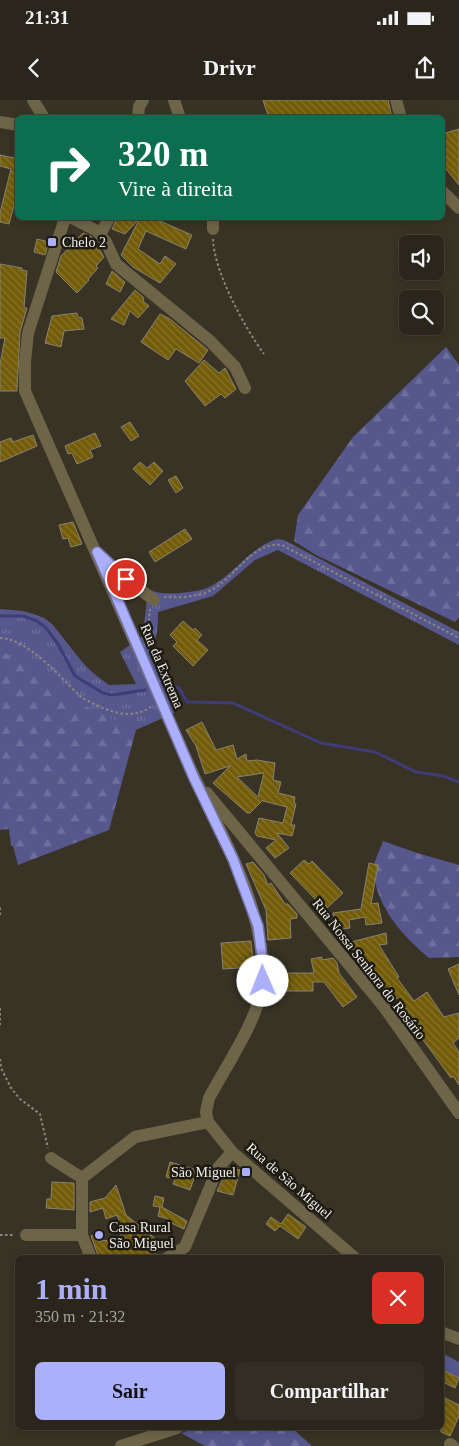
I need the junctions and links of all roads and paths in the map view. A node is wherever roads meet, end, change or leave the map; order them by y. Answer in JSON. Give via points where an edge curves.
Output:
{"nodes":[{"id":1,"x":33,"y":100,"type":"edge"},
{"id":2,"x":143,"y":100,"type":"edge"},
{"id":3,"x":174,"y":100,"type":"edge"},
{"id":4,"x":396,"y":100,"type":"edge"},
{"id":5,"x":41,"y":115,"type":"edge"},
{"id":6,"x":139,"y":115,"type":"edge"},
{"id":7,"x":179,"y":115,"type":"edge"},
{"id":8,"x":400,"y":115,"type":"edge"},
{"id":9,"x":0,"y":122,"type":"edge"},
{"id":10,"x":15,"y":124,"type":"edge"},
{"id":11,"x":445,"y":194,"type":"edge"},
{"id":12,"x":459,"y":208,"type":"edge"},
{"id":13,"x":64,"y":220,"type":"edge"},
{"id":14,"x":81,"y":220,"type":"edge"},
{"id":15,"x":108,"y":220,"type":"edge"},
{"id":16,"x":213,"y":223,"type":"edge"},
{"id":17,"x":100,"y":235,"type":"junction"},
{"id":18,"x":264,"y":354,"type":"dead end"},
{"id":19,"x":245,"y":388,"type":"dead end"},
{"id":20,"x":97,"y":552,"type":"junction"},
{"id":21,"x":154,"y":600,"type":"junction"},
{"id":22,"x":0,"y":638,"type":"edge"},
{"id":23,"x":459,"y":638,"type":"edge"},
{"id":24,"x":140,"y":653,"type":"junction"},
{"id":25,"x":156,"y":702,"type":"dead end"},
{"id":26,"x":194,"y":778,"type":"junction"},
{"id":27,"x":251,"y":847,"type":"junction"},
{"id":28,"x":233,"y":859,"type":"junction"},
{"id":29,"x":0,"y":907,"type":"edge"},
{"id":30,"x":0,"y":915,"type":"edge"},
{"id":31,"x":0,"y":1008,"type":"edge"},
{"id":32,"x":0,"y":1025,"type":"edge"},
{"id":33,"x":0,"y":1059,"type":"edge"},
{"id":34,"x":459,"y":1113,"type":"edge"},
{"id":35,"x":208,"y":1122,"type":"junction"},
{"id":36,"x":232,"y":1152,"type":"junction"},
{"id":37,"x":50,"y":1158,"type":"joint"},
{"id":38,"x":82,"y":1178,"type":"junction"},
{"id":39,"x":26,"y":1234,"type":"joint"},
{"id":40,"x":0,"y":1235,"type":"edge"},
{"id":41,"x":82,"y":1235,"type":"junction"},
{"id":42,"x":90,"y":1255,"type":"edge"},
{"id":43,"x":172,"y":1255,"type":"edge"},
{"id":44,"x":352,"y":1255,"type":"edge"},
{"id":45,"x":444,"y":1333,"type":"edge"},
{"id":46,"x":459,"y":1339,"type":"edge"},
{"id":47,"x":171,"y":1430,"type":"edge"},
{"id":48,"x":121,"y":1446,"type":"edge"}],
"edges":[{"from":1,"to":5,"type":"street"},
{"from":2,"to":6,"type":"street"},
{"from":3,"to":7,"type":"street"},
{"from":4,"to":8,"type":"street"},
{"from":9,"to":10,"type":"street"},
{"from":11,"to":12,"type":"street"},
{"from":13,"to":20,"type":"street","name":"Rua da Extrema","via":[[28,333],[25,391]]},
{"from":14,"to":17,"type":"street"},
{"from":15,"to":17,"type":"street"},
{"from":16,"to":18,"type":"path","via":[[218,267],[246,327]]},
{"from":17,"to":19,"type":"street","via":[[116,264],[210,341],[235,367]]},
{"from":20,"to":21,"type":"street","via":[[112,568]]},
{"from":20,"to":24,"type":"street","name":"Rua da Extrema"},
{"from":21,"to":23,"type":"path","via":[[212,590],[249,558],[278,544]]},
{"from":21,"to":24,"type":"path","via":[[150,606],[146,646]]},
{"from":22,"to":25,"type":"path","via":[[28,648],[81,697],[104,708],[132,715],[143,712]]},
{"from":24,"to":26,"type":"street","name":"Rua da Extrema"},
{"from":26,"to":27,"type":"street","name":"Rua Nossa Senhora do Rosário"},
{"from":26,"to":28,"type":"street","name":"Rua da Extrema"},
{"from":27,"to":28,"type":"street"},
{"from":27,"to":34,"type":"street","name":"Rua Nossa Senhora do Rosário","via":[[384,1007]]},
{"from":28,"to":35,"type":"street","name":"Rua da Extrema","via":[[258,926],[263,981],[253,1016],[209,1098]]},
{"from":29,"to":30,"type":"path"},
{"from":31,"to":32,"type":"path"},
{"from":33,"to":37,"type":"path","via":[[11,1088],[40,1114]]},
{"from":35,"to":36,"type":"street","name":"Rua de São Miguel"},
{"from":35,"to":38,"type":"street","via":[[135,1137]]},
{"from":36,"to":43,"type":"street","via":[[218,1168],[185,1247]]},
{"from":36,"to":44,"type":"street","name":"Rua de São Miguel"},
{"from":37,"to":38,"type":"street"},
{"from":38,"to":41,"type":"street"},
{"from":39,"to":40,"type":"path"},
{"from":39,"to":41,"type":"street"},
{"from":41,"to":42,"type":"street"},
{"from":45,"to":46,"type":"street"},
{"from":47,"to":48,"type":"street"}]}
